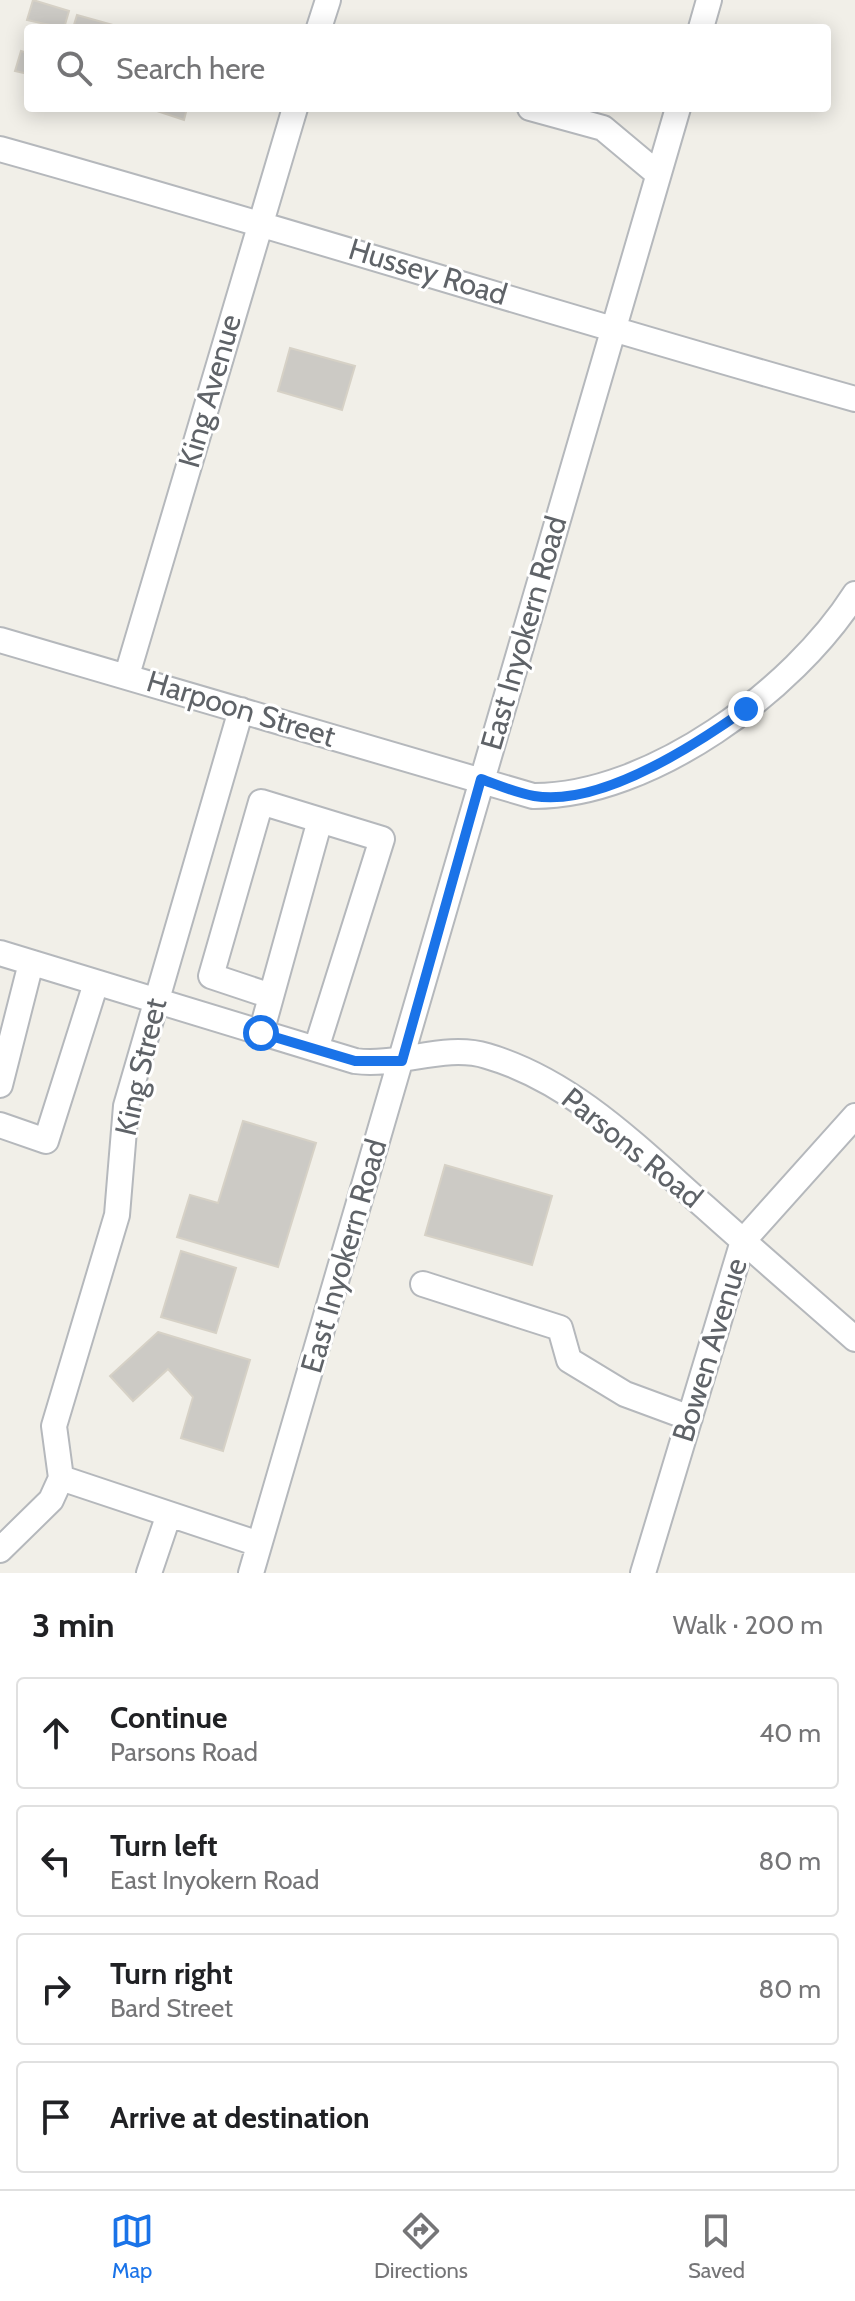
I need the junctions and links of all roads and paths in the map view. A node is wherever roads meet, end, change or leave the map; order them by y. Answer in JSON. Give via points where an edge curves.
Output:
{"nodes":[{"id":1,"x":328,"y":0,"type":"edge"},
{"id":2,"x":709,"y":0,"type":"edge"},
{"id":3,"x":320,"y":24,"type":"edge"},
{"id":4,"x":702,"y":24,"type":"edge"},
{"id":5,"x":294,"y":112,"type":"edge"},
{"id":6,"x":545,"y":112,"type":"edge"},
{"id":7,"x":677,"y":112,"type":"edge"},
{"id":8,"x":0,"y":149,"type":"edge"},
{"id":9,"x":658,"y":174,"type":"junction"},
{"id":10,"x":260,"y":222,"type":"junction"},
{"id":11,"x":613,"y":329,"type":"junction"},
{"id":12,"x":855,"y":399,"type":"edge"},
{"id":13,"x":855,"y":594,"type":"edge"},
{"id":14,"x":0,"y":640,"type":"edge"},
{"id":15,"x":127,"y":675,"type":"junction"},
{"id":16,"x":241,"y":710,"type":"junction"},
{"id":17,"x":481,"y":779,"type":"junction"},
{"id":18,"x":320,"y":820,"type":"junction"},
{"id":19,"x":0,"y":953,"type":"edge"},
{"id":20,"x":31,"y":963,"type":"junction"},
{"id":21,"x":96,"y":983,"type":"junction"},
{"id":22,"x":271,"y":996,"type":"junction"},
{"id":23,"x":155,"y":1001,"type":"junction"},
{"id":24,"x":261,"y":1033,"type":"junction"},
{"id":25,"x":316,"y":1049,"type":"junction"},
{"id":26,"x":402,"y":1061,"type":"junction"},
{"id":27,"x":0,"y":1085,"type":"edge"},
{"id":28,"x":855,"y":1116,"type":"edge"},
{"id":29,"x":0,"y":1125,"type":"edge"},
{"id":30,"x":743,"y":1241,"type":"junction"},
{"id":31,"x":423,"y":1284,"type":"dead end"},
{"id":32,"x":855,"y":1339,"type":"edge"},
{"id":33,"x":690,"y":1418,"type":"junction"},
{"id":34,"x":61,"y":1478,"type":"junction"},
{"id":35,"x":169,"y":1514,"type":"junction"},
{"id":36,"x":259,"y":1544,"type":"junction"},
{"id":37,"x":0,"y":1550,"type":"edge"},
{"id":38,"x":149,"y":1573,"type":"edge"},
{"id":39,"x":251,"y":1573,"type":"edge"},
{"id":40,"x":643,"y":1573,"type":"edge"}],
"edges":[{"from":1,"to":3,"type":"street"},
{"from":2,"to":4,"type":"street"},
{"from":5,"to":10,"type":"street","name":"King Avenue"},
{"from":6,"to":9,"type":"street","via":[[603,128]]},
{"from":7,"to":9,"type":"street","name":"East Inyokern Road"},
{"from":8,"to":10,"type":"street","name":"Hussey Road"},
{"from":9,"to":11,"type":"street","name":"East Inyokern Road"},
{"from":10,"to":11,"type":"street","name":"Hussey Road"},
{"from":10,"to":15,"type":"street","name":"King Avenue"},
{"from":11,"to":12,"type":"street","name":"Hussey Road"},
{"from":11,"to":17,"type":"street","name":"East Inyokern Road"},
{"from":13,"to":17,"type":"street","name":"Harpoon Street","via":[[821,639],[746,709],[704,738],[607,787],[533,796]]},
{"from":14,"to":15,"type":"street","name":"Harpoon Street"},
{"from":15,"to":16,"type":"street","name":"Harpoon Street"},
{"from":16,"to":17,"type":"street","name":"Harpoon Street"},
{"from":16,"to":23,"type":"street","name":"King Street"},
{"from":17,"to":26,"type":"street","name":"East Inyokern Road"},
{"from":18,"to":22,"type":"street"},
{"from":18,"to":22,"type":"street","via":[[261,802],[211,976]]},
{"from":18,"to":25,"type":"street","via":[[382,839]]},
{"from":19,"to":20,"type":"street","name":"Parsons Road"},
{"from":20,"to":21,"type":"street","name":"Parsons Road"},
{"from":20,"to":27,"type":"street"},
{"from":21,"to":23,"type":"street","name":"Parsons Road"},
{"from":21,"to":29,"type":"street","via":[[46,1141]]},
{"from":22,"to":24,"type":"street"},
{"from":23,"to":24,"type":"street","name":"Parsons Road"},
{"from":23,"to":34,"type":"street","name":"King Street","via":[[126,1106],[117,1215],[54,1426]]},
{"from":24,"to":25,"type":"street","name":"Parsons Road"},
{"from":25,"to":26,"type":"street","name":"Parsons Road","via":[[366,1062]]},
{"from":26,"to":30,"type":"street","name":"Parsons Road","via":[[458,1052],[487,1056],[553,1085],[607,1120]]},
{"from":26,"to":36,"type":"street","name":"East Inyokern Road"},
{"from":28,"to":30,"type":"street","name":"Bowen Avenue"},
{"from":30,"to":32,"type":"street","name":"Parsons Road"},
{"from":30,"to":33,"type":"street","name":"Bowen Avenue"},
{"from":31,"to":33,"type":"street","via":[[560,1328],[569,1360],[625,1394]]},
{"from":33,"to":40,"type":"street","name":"Bowen Avenue"},
{"from":34,"to":35,"type":"street"},
{"from":34,"to":37,"type":"street","via":[[51,1500]]},
{"from":35,"to":36,"type":"street"},
{"from":35,"to":38,"type":"street"},
{"from":36,"to":39,"type":"street","name":"East Inyokern Road"}]}
